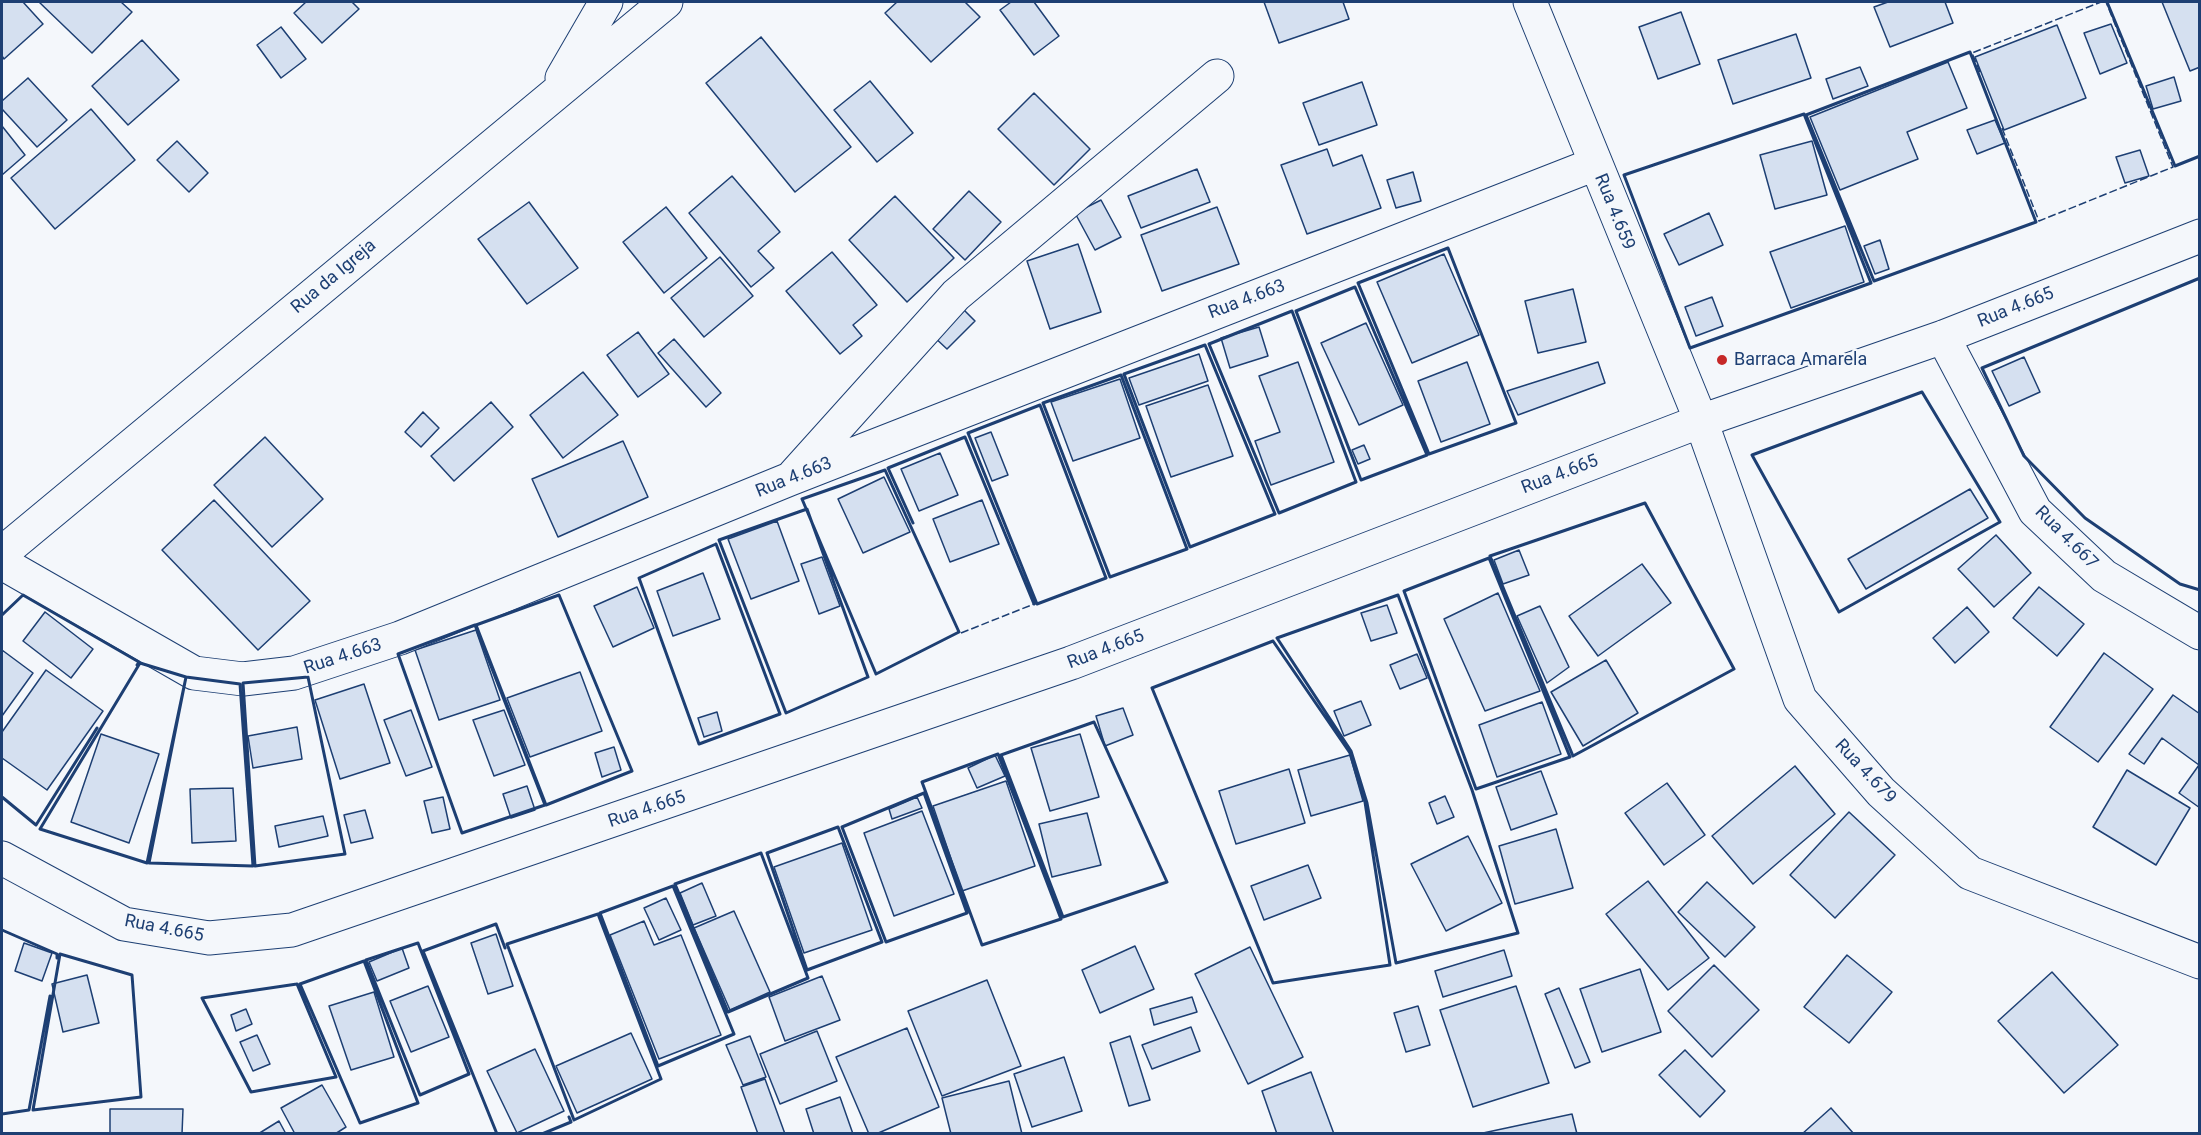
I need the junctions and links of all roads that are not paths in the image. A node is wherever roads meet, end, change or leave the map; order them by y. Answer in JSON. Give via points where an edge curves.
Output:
{"nodes":[{"id":1,"x":606,"y":2,"type":"edge"},
{"id":2,"x":666,"y":2,"type":"edge"},
{"id":3,"x":1537,"y":4,"type":"edge"},
{"id":4,"x":1217,"y":76,"type":"dead end"},
{"id":5,"x":550,"y":98,"type":"junction"},
{"id":6,"x":1595,"y":164,"type":"junction"},
{"id":7,"x":2199,"y":236,"type":"edge"},
{"id":8,"x":1943,"y":337,"type":"junction"},
{"id":9,"x":1701,"y":421,"type":"junction"},
{"id":10,"x":790,"y":479,"type":"junction"},
{"id":11,"x":2,"y":553,"type":"edge"},
{"id":12,"x":2,"y":563,"type":"edge"},
{"id":13,"x":2199,"y":633,"type":"edge"},
{"id":14,"x":2,"y":858,"type":"edge"},
{"id":15,"x":2199,"y":962,"type":"edge"}],
"edges":[{"from":1,"to":5,"type":"street"},
{"from":2,"to":5,"type":"street","name":"Rua da Igreja"},
{"from":3,"to":6,"type":"street","name":"Rua 4.659"},
{"from":4,"to":10,"type":"street","via":[[956,295]]},
{"from":5,"to":11,"type":"street","name":"Rua da Igreja"},
{"from":6,"to":9,"type":"street","name":"Rua 4.659"},
{"from":6,"to":10,"type":"street","name":"Rua 4.663"},
{"from":7,"to":8,"type":"street","name":"Rua 4.665"},
{"from":8,"to":9,"type":"street","name":"Rua 4.665"},
{"from":8,"to":13,"type":"street","name":"Rua 4.667","via":[[2035,511],[2104,576]]},
{"from":9,"to":14,"type":"street","name":"Rua 4.665","via":[[1071,663],[291,930],[210,938],[124,924]]},
{"from":9,"to":15,"type":"street","name":"Rua 4.679","via":[[1800,699],[1881,792],[1970,873]]},
{"from":10,"to":12,"type":"street","name":"Rua 4.663","via":[[400,638],[294,673],[243,679],[194,673]]}]}
